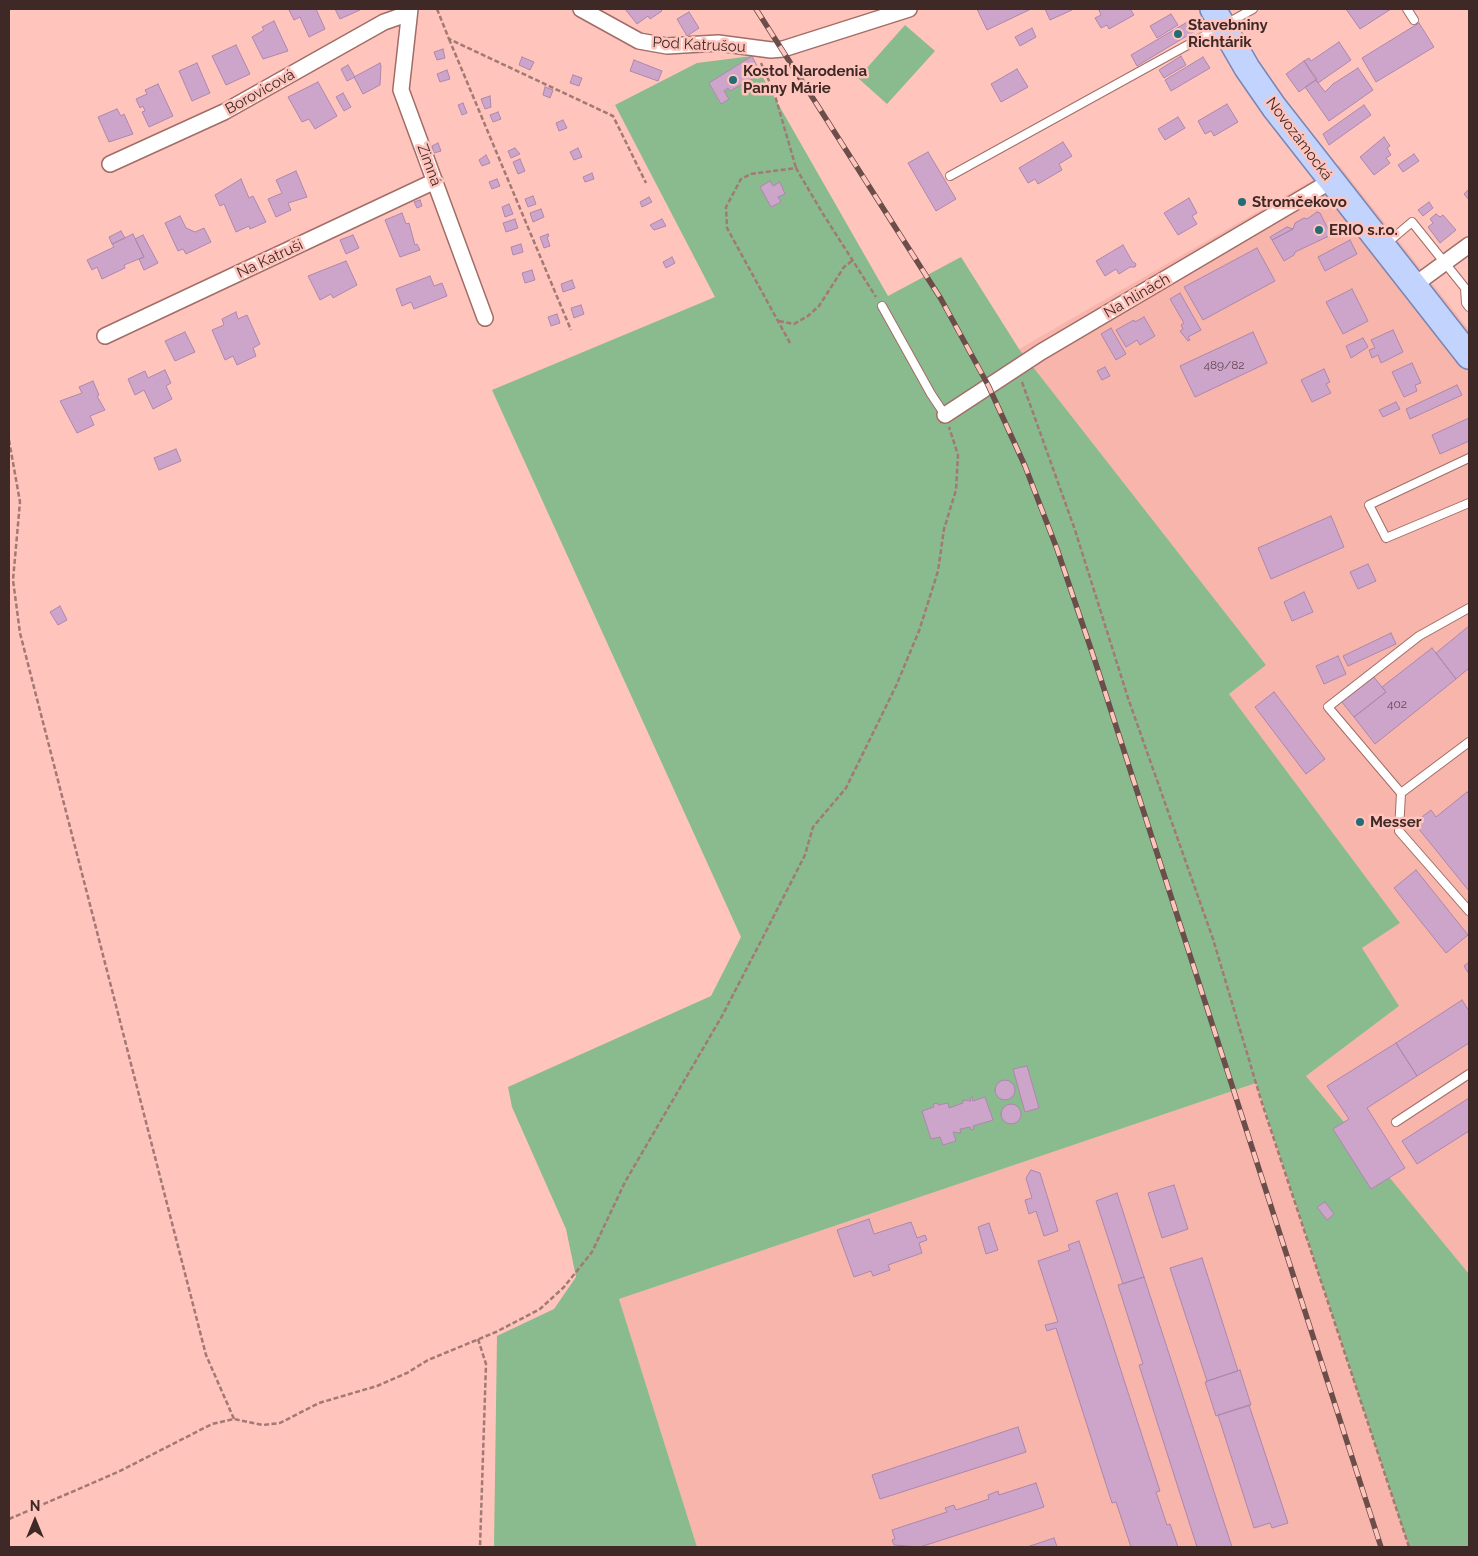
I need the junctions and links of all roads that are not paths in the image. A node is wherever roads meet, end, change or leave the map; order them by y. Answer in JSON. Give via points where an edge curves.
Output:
{"nodes":[{"id":1,"x":581,"y":9,"type":"edge"},
{"id":2,"x":909,"y":9,"type":"edge"},
{"id":3,"x":1253,"y":9,"type":"edge"},
{"id":4,"x":1407,"y":9,"type":"edge"},
{"id":5,"x":408,"y":11,"type":"edge"},
{"id":6,"x":1218,"y":18,"type":"edge"},
{"id":7,"x":1414,"y":20,"type":"dead end"},
{"id":8,"x":110,"y":164,"type":"dead end"},
{"id":9,"x":950,"y":176,"type":"dead end"},
{"id":10,"x":1331,"y":181,"type":"junction"},
{"id":11,"x":435,"y":182,"type":"junction"},
{"id":12,"x":1469,"y":245,"type":"edge"},
{"id":13,"x":1382,"y":246,"type":"junction"},
{"id":14,"x":1446,"y":263,"type":"junction"},
{"id":15,"x":1413,"y":286,"type":"junction"},
{"id":16,"x":882,"y":306,"type":"road end"},
{"id":17,"x":1469,"y":307,"type":"edge"},
{"id":18,"x":485,"y":318,"type":"dead end"},
{"id":19,"x":105,"y":336,"type":"dead end"},
{"id":20,"x":1469,"y":356,"type":"edge"},
{"id":21,"x":945,"y":415,"type":"joint"},
{"id":22,"x":1469,"y":458,"type":"edge"},
{"id":23,"x":1469,"y":503,"type":"edge"},
{"id":24,"x":1469,"y":608,"type":"edge"},
{"id":25,"x":1469,"y":742,"type":"edge"},
{"id":26,"x":1401,"y":793,"type":"junction"},
{"id":27,"x":1469,"y":911,"type":"edge"},
{"id":28,"x":1469,"y":1074,"type":"edge"},
{"id":29,"x":1396,"y":1122,"type":"dead end"}],
"edges":[{"from":1,"to":2,"type":"street","name":"Pod Katrušou","via":[[639,41],[667,46],[718,43],[783,49]]},
{"from":3,"to":6,"type":"lane"},
{"from":4,"to":7,"type":"lane"},
{"from":5,"to":8,"type":"street","name":"Borovicová","via":[[224,112]]},
{"from":5,"to":11,"type":"street","name":"Zimná","via":[[401,90]]},
{"from":6,"to":9,"type":"lane"},
{"from":6,"to":10,"type":"main road","name":"Novozámocká","via":[[1268,99]]},
{"from":10,"to":13,"type":"main road","name":"Novozámocká"},
{"from":10,"to":21,"type":"street","name":"Na hlinách","via":[[1017,367]]},
{"from":11,"to":18,"type":"street","name":"Zimná"},
{"from":11,"to":19,"type":"street","name":"Na Katruši"},
{"from":12,"to":14,"type":"street"},
{"from":13,"to":14,"type":"lane","via":[[1412,222]]},
{"from":13,"to":15,"type":"main road","name":"Novozámocká"},
{"from":14,"to":15,"type":"street"},
{"from":14,"to":17,"type":"lane","via":[[1465,288]]},
{"from":15,"to":20,"type":"main road","name":"Novozámocká"},
{"from":16,"to":21,"type":"lane"},
{"from":22,"to":23,"type":"lane","via":[[1369,505],[1386,538]]},
{"from":24,"to":26,"type":"lane","via":[[1419,636],[1328,707]]},
{"from":25,"to":26,"type":"lane"},
{"from":26,"to":27,"type":"lane","via":[[1399,831]]},
{"from":28,"to":29,"type":"lane"}]}
